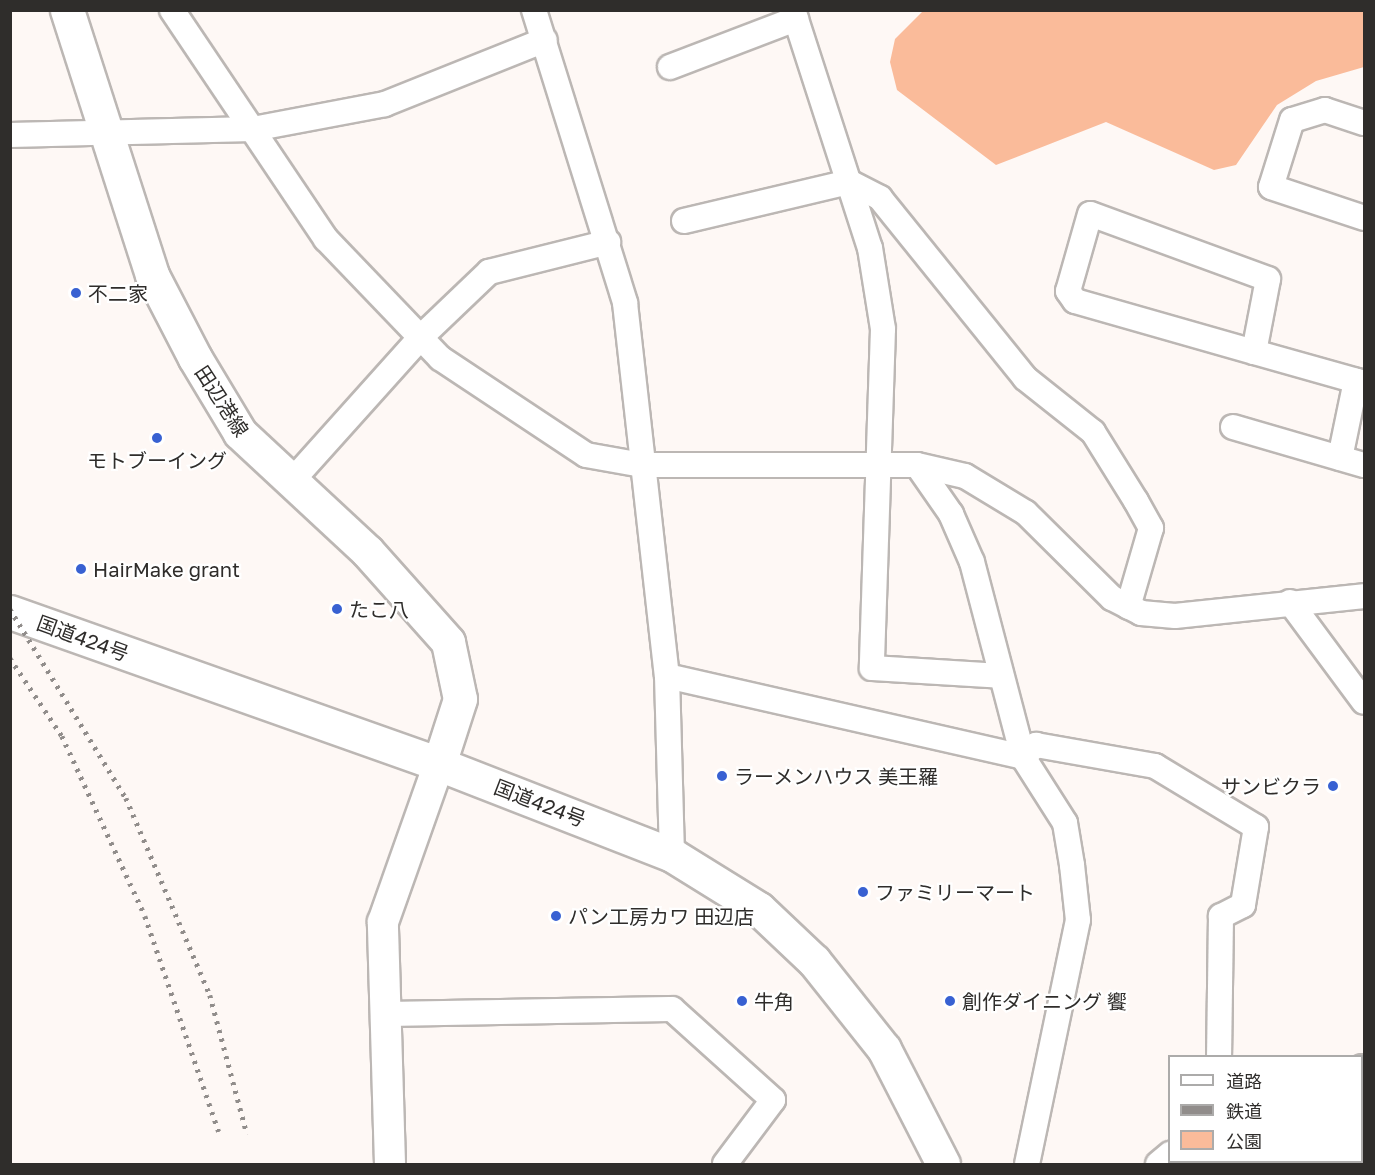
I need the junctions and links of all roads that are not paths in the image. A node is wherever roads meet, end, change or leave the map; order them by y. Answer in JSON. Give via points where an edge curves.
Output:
{"nodes":[{"id":1,"x":67,"y":10,"type":"edge"},
{"id":2,"x":172,"y":10,"type":"edge"},
{"id":3,"x":534,"y":10,"type":"edge"},
{"id":4,"x":795,"y":15,"type":"edge"},
{"id":5,"x":545,"y":40,"type":"junction"},
{"id":6,"x":670,"y":67,"type":"dead end"},
{"id":7,"x":1365,"y":123,"type":"edge"},
{"id":8,"x":253,"y":129,"type":"junction"},
{"id":9,"x":105,"y":130,"type":"junction"},
{"id":10,"x":10,"y":135,"type":"edge"},
{"id":11,"x":849,"y":182,"type":"junction"},
{"id":12,"x":1365,"y":218,"type":"edge"},
{"id":13,"x":684,"y":221,"type":"dead end"},
{"id":14,"x":608,"y":242,"type":"junction"},
{"id":15,"x":422,"y":336,"type":"junction"},
{"id":16,"x":1254,"y":352,"type":"junction"},
{"id":17,"x":1360,"y":382,"type":"edge"},
{"id":18,"x":1233,"y":427,"type":"dead end"},
{"id":19,"x":1340,"y":458,"type":"junction"},
{"id":20,"x":876,"y":464,"type":"junction"},
{"id":21,"x":642,"y":465,"type":"junction"},
{"id":22,"x":916,"y":465,"type":"junction"},
{"id":23,"x":1365,"y":465,"type":"edge"},
{"id":24,"x":290,"y":483,"type":"junction"},
{"id":25,"x":1365,"y":596,"type":"edge"},
{"id":26,"x":1290,"y":602,"type":"junction"},
{"id":27,"x":1128,"y":607,"type":"junction"},
{"id":28,"x":10,"y":612,"type":"edge"},
{"id":29,"x":667,"y":676,"type":"junction"},
{"id":30,"x":1001,"y":676,"type":"junction"},
{"id":31,"x":1365,"y":702,"type":"edge"},
{"id":32,"x":1023,"y":758,"type":"junction"},
{"id":33,"x":439,"y":765,"type":"junction"},
{"id":34,"x":672,"y":855,"type":"junction"},
{"id":35,"x":385,"y":1014,"type":"junction"},
{"id":36,"x":1219,"y":1055,"type":"edge"},
{"id":37,"x":390,"y":1164,"type":"edge"},
{"id":38,"x":725,"y":1164,"type":"edge"},
{"id":39,"x":943,"y":1164,"type":"edge"},
{"id":40,"x":1027,"y":1164,"type":"edge"}],
"edges":[{"from":1,"to":9,"type":"main road","name":"田辺港線"},
{"from":2,"to":8,"type":"street"},
{"from":3,"to":5,"type":"street"},
{"from":4,"to":6,"type":"street"},
{"from":4,"to":11,"type":"street"},
{"from":5,"to":8,"type":"street","via":[[385,104]]},
{"from":5,"to":14,"type":"street"},
{"from":7,"to":12,"type":"street","via":[[1325,110],[1292,120],[1271,187]]},
{"from":8,"to":9,"type":"street"},
{"from":8,"to":15,"type":"street","via":[[326,239]]},
{"from":9,"to":10,"type":"street"},
{"from":9,"to":24,"type":"main road","name":"田辺港線","via":[[152,275],[195,358],[240,433]]},
{"from":11,"to":13,"type":"street"},
{"from":11,"to":20,"type":"street","via":[[870,248],[883,329]]},
{"from":11,"to":27,"type":"street","via":[[880,198],[1025,378],[1093,432],[1151,528]]},
{"from":14,"to":15,"type":"street","via":[[489,272]]},
{"from":14,"to":21,"type":"street","via":[[626,303]]},
{"from":15,"to":21,"type":"street","via":[[440,358],[586,455]]},
{"from":15,"to":24,"type":"street"},
{"from":16,"to":16,"type":"street","via":[[1075,301],[1068,291],[1090,214],[1268,279]]},
{"from":16,"to":17,"type":"street"},
{"from":17,"to":19,"type":"street"},
{"from":18,"to":19,"type":"street"},
{"from":19,"to":23,"type":"street"},
{"from":20,"to":21,"type":"street"},
{"from":20,"to":22,"type":"street"},
{"from":20,"to":30,"type":"street","via":[[872,668]]},
{"from":21,"to":29,"type":"street"},
{"from":22,"to":27,"type":"street","via":[[965,476],[1026,513],[1112,598]]},
{"from":22,"to":30,"type":"street","via":[[951,514],[972,562]]},
{"from":24,"to":33,"type":"main road","name":"田辺港線","via":[[367,551],[448,642],[460,699]]},
{"from":25,"to":26,"type":"street"},
{"from":26,"to":27,"type":"street","via":[[1175,616]]},
{"from":26,"to":31,"type":"street"},
{"from":28,"to":33,"type":"main road","name":"国道424号"},
{"from":29,"to":32,"type":"street"},
{"from":29,"to":34,"type":"street"},
{"from":30,"to":32,"type":"street"},
{"from":32,"to":36,"type":"street","via":[[1036,745],[1155,766],[1256,827],[1243,905],[1221,916]]},
{"from":32,"to":40,"type":"street","via":[[1065,823],[1078,920]]},
{"from":33,"to":34,"type":"main road","name":"国道424号"},
{"from":33,"to":35,"type":"street","via":[[383,922]]},
{"from":34,"to":39,"type":"main road","name":"国道424号","via":[[759,909],[814,961],[884,1049]]},
{"from":35,"to":37,"type":"street"},
{"from":35,"to":38,"type":"street","via":[[672,1009],[773,1100]]}]}
